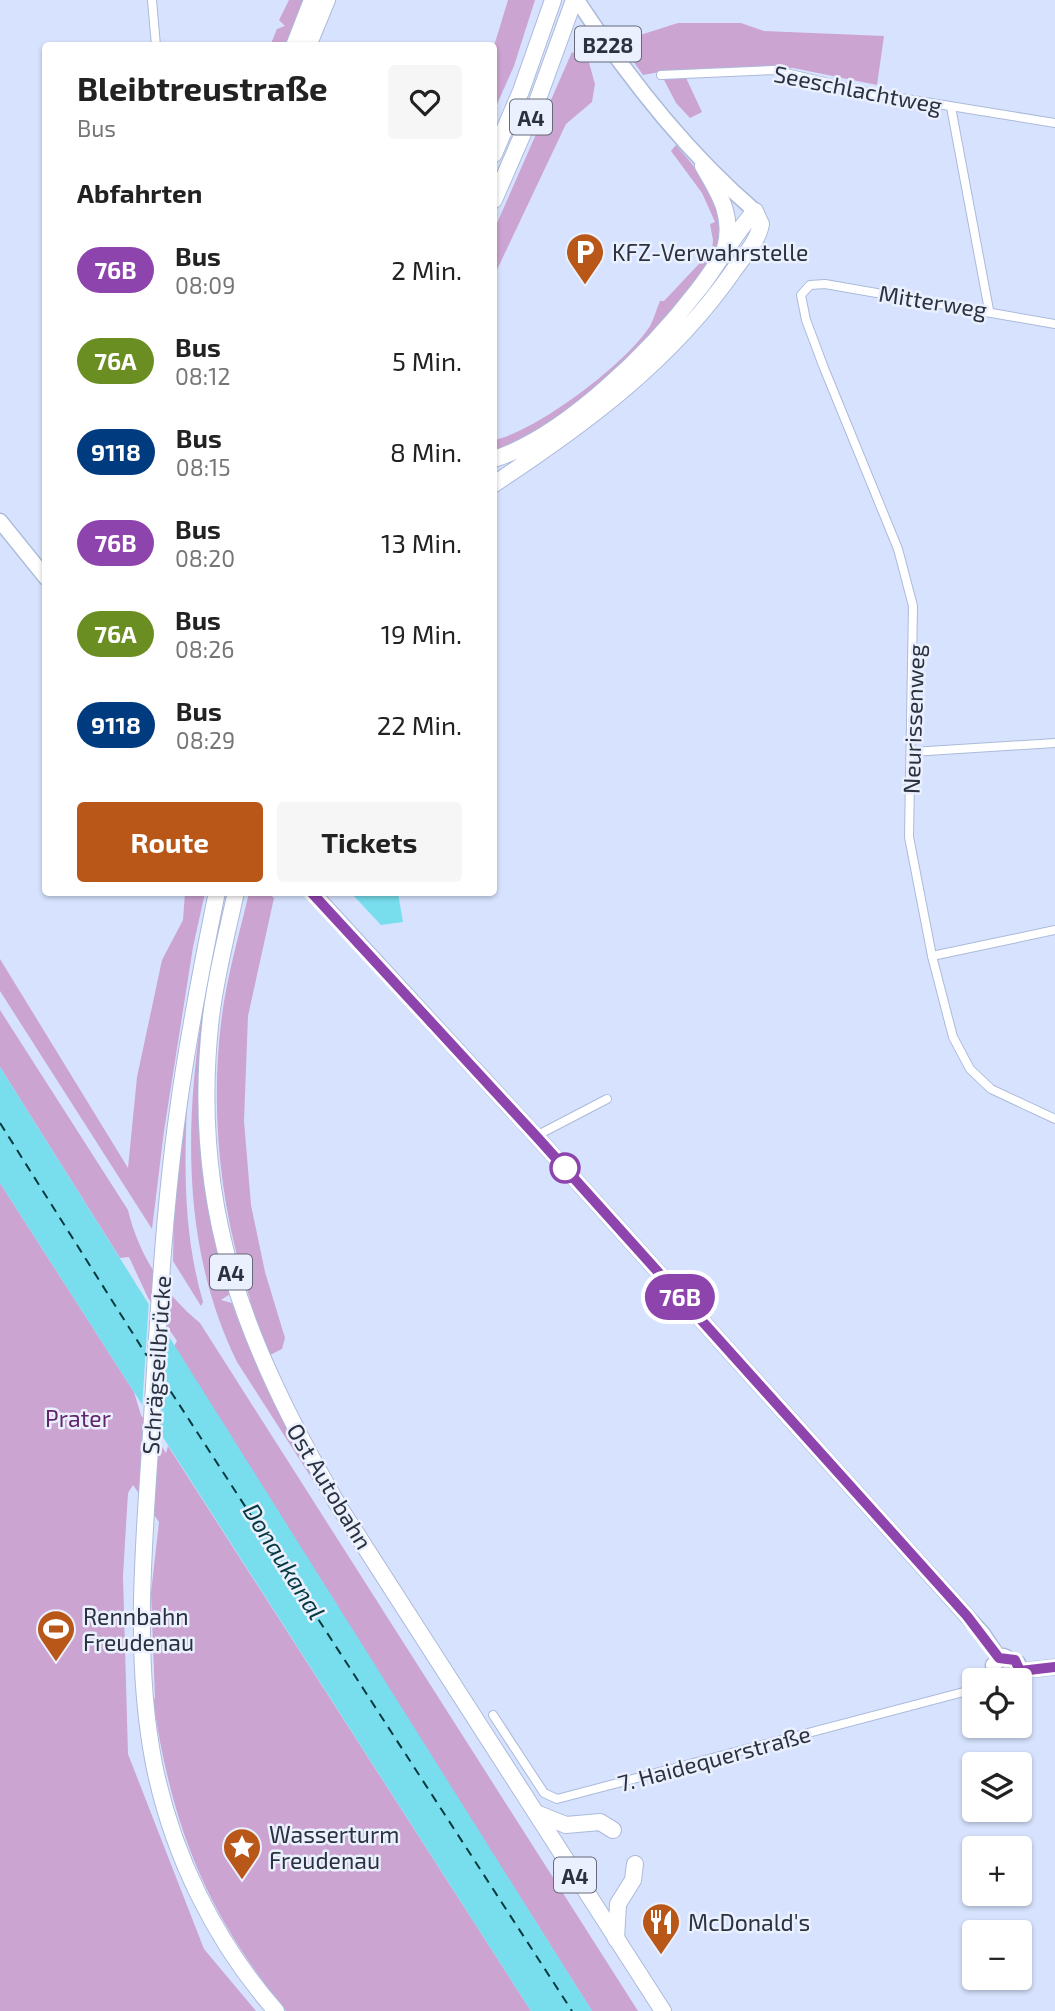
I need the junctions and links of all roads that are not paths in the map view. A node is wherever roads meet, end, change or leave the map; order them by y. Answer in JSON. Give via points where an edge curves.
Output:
{"nodes":[{"id":1,"x":152,"y":0,"type":"edge"},
{"id":2,"x":312,"y":0,"type":"edge"},
{"id":3,"x":327,"y":0,"type":"edge"},
{"id":4,"x":575,"y":0,"type":"edge"},
{"id":5,"x":552,"y":6,"type":"edge"},
{"id":6,"x":156,"y":42,"type":"edge"},
{"id":7,"x":296,"y":42,"type":"edge"},
{"id":8,"x":310,"y":42,"type":"edge"},
{"id":9,"x":660,"y":75,"type":"dead end"},
{"id":10,"x":951,"y":107,"type":"junction"},
{"id":11,"x":1055,"y":123,"type":"edge"},
{"id":12,"x":497,"y":146,"type":"edge"},
{"id":13,"x":703,"y":166,"type":"junction"},
{"id":14,"x":497,"y":193,"type":"edge"},
{"id":15,"x":755,"y":211,"type":"junction"},
{"id":16,"x":723,"y":255,"type":"junction"},
{"id":17,"x":810,"y":285,"type":"joint"},
{"id":18,"x":989,"y":310,"type":"junction"},
{"id":19,"x":1055,"y":324,"type":"edge"},
{"id":20,"x":497,"y":458,"type":"edge"},
{"id":21,"x":497,"y":482,"type":"edge"},
{"id":22,"x":0,"y":521,"type":"edge"},
{"id":23,"x":42,"y":573,"type":"edge"},
{"id":24,"x":1055,"y":743,"type":"edge"},
{"id":25,"x":912,"y":751,"type":"junction"},
{"id":26,"x":216,"y":896,"type":"edge"},
{"id":27,"x":235,"y":896,"type":"edge"},
{"id":28,"x":316,"y":896,"type":"edge"},
{"id":29,"x":1055,"y":930,"type":"edge"},
{"id":30,"x":932,"y":956,"type":"junction"},
{"id":31,"x":607,"y":1099,"type":"dead end"},
{"id":32,"x":1055,"y":1119,"type":"edge"},
{"id":33,"x":536,"y":1136,"type":"junction"},
{"id":34,"x":999,"y":1658,"type":"junction"},
{"id":35,"x":1055,"y":1667,"type":"edge"},
{"id":36,"x":993,"y":1668,"type":"edge"},
{"id":37,"x":1016,"y":1668,"type":"edge"},
{"id":38,"x":1032,"y":1673,"type":"edge"},
{"id":39,"x":962,"y":1692,"type":"edge"},
{"id":40,"x":494,"y":1715,"type":"dead end"},
{"id":41,"x":534,"y":1811,"type":"junction"},
{"id":42,"x":613,"y":1830,"type":"dead end"},
{"id":43,"x":635,"y":1864,"type":"dead end"},
{"id":44,"x":616,"y":1939,"type":"junction"},
{"id":45,"x":276,"y":2011,"type":"edge"},
{"id":46,"x":663,"y":2011,"type":"edge"}],
"edges":[{"from":1,"to":6,"type":"street"},
{"from":2,"to":7,"type":"highway"},
{"from":3,"to":8,"type":"highway"},
{"from":4,"to":13,"type":"main road","number":"B228"},
{"from":4,"to":14,"type":"highway","number":"A4"},
{"from":5,"to":12,"type":"highway","number":"A4"},
{"from":9,"to":10,"type":"street","name":"Seeschlachtweg","via":[[773,70]]},
{"from":10,"to":11,"type":"street","name":"Seeschlachtweg"},
{"from":10,"to":18,"type":"street"},
{"from":13,"to":15,"type":"main road","number":"B228"},
{"from":13,"to":16,"type":"highway","via":[[727,212]]},
{"from":15,"to":16,"type":"highway"},
{"from":15,"to":21,"type":"highway","via":[[761,224],[754,241],[675,342],[609,403]]},
{"from":16,"to":20,"type":"highway","via":[[684,309],[615,379],[541,436]]},
{"from":17,"to":18,"type":"street","name":"Mitterweg"},
{"from":17,"to":25,"type":"street","name":"Neurissenweg","via":[[801,295],[806,320],[898,549],[913,606]]},
{"from":18,"to":19,"type":"street","name":"Mitterweg"},
{"from":22,"to":23,"type":"main road"},
{"from":24,"to":25,"type":"street"},
{"from":25,"to":30,"type":"street","name":"Neurissenweg","via":[[909,837]]},
{"from":26,"to":45,"type":"highway","name":"Schrägseilbrücke","via":[[178,1111],[167,1208],[145,1523],[145,1693],[161,1793],[200,1897],[234,1956]]},
{"from":27,"to":41,"type":"highway","name":"Ost Autobahn","number":"A4","via":[[212,1016],[206,1079],[214,1193],[242,1310],[294,1428],[338,1504]]},
{"from":28,"to":33,"type":"main road"},
{"from":29,"to":30,"type":"street"},
{"from":30,"to":32,"type":"street","name":"Neurissenweg","via":[[953,1037],[970,1069],[991,1089]]},
{"from":31,"to":33,"type":"street"},
{"from":33,"to":34,"type":"main road","via":[[967,1616]]},
{"from":34,"to":36,"type":"main road"},
{"from":34,"to":37,"type":"main road","via":[[1015,1660]]},
{"from":35,"to":38,"type":"main road"},
{"from":39,"to":40,"type":"street","name":"7. Haidequerstraße","via":[[557,1799],[544,1793]]},
{"from":41,"to":42,"type":"highway","via":[[566,1825],[600,1822]]},
{"from":41,"to":44,"type":"highway","name":"Ost Autobahn","number":"A4"},
{"from":43,"to":44,"type":"highway","via":[[637,1884],[618,1904]]},
{"from":44,"to":46,"type":"highway","name":"Ost Autobahn","number":"A4"}]}
